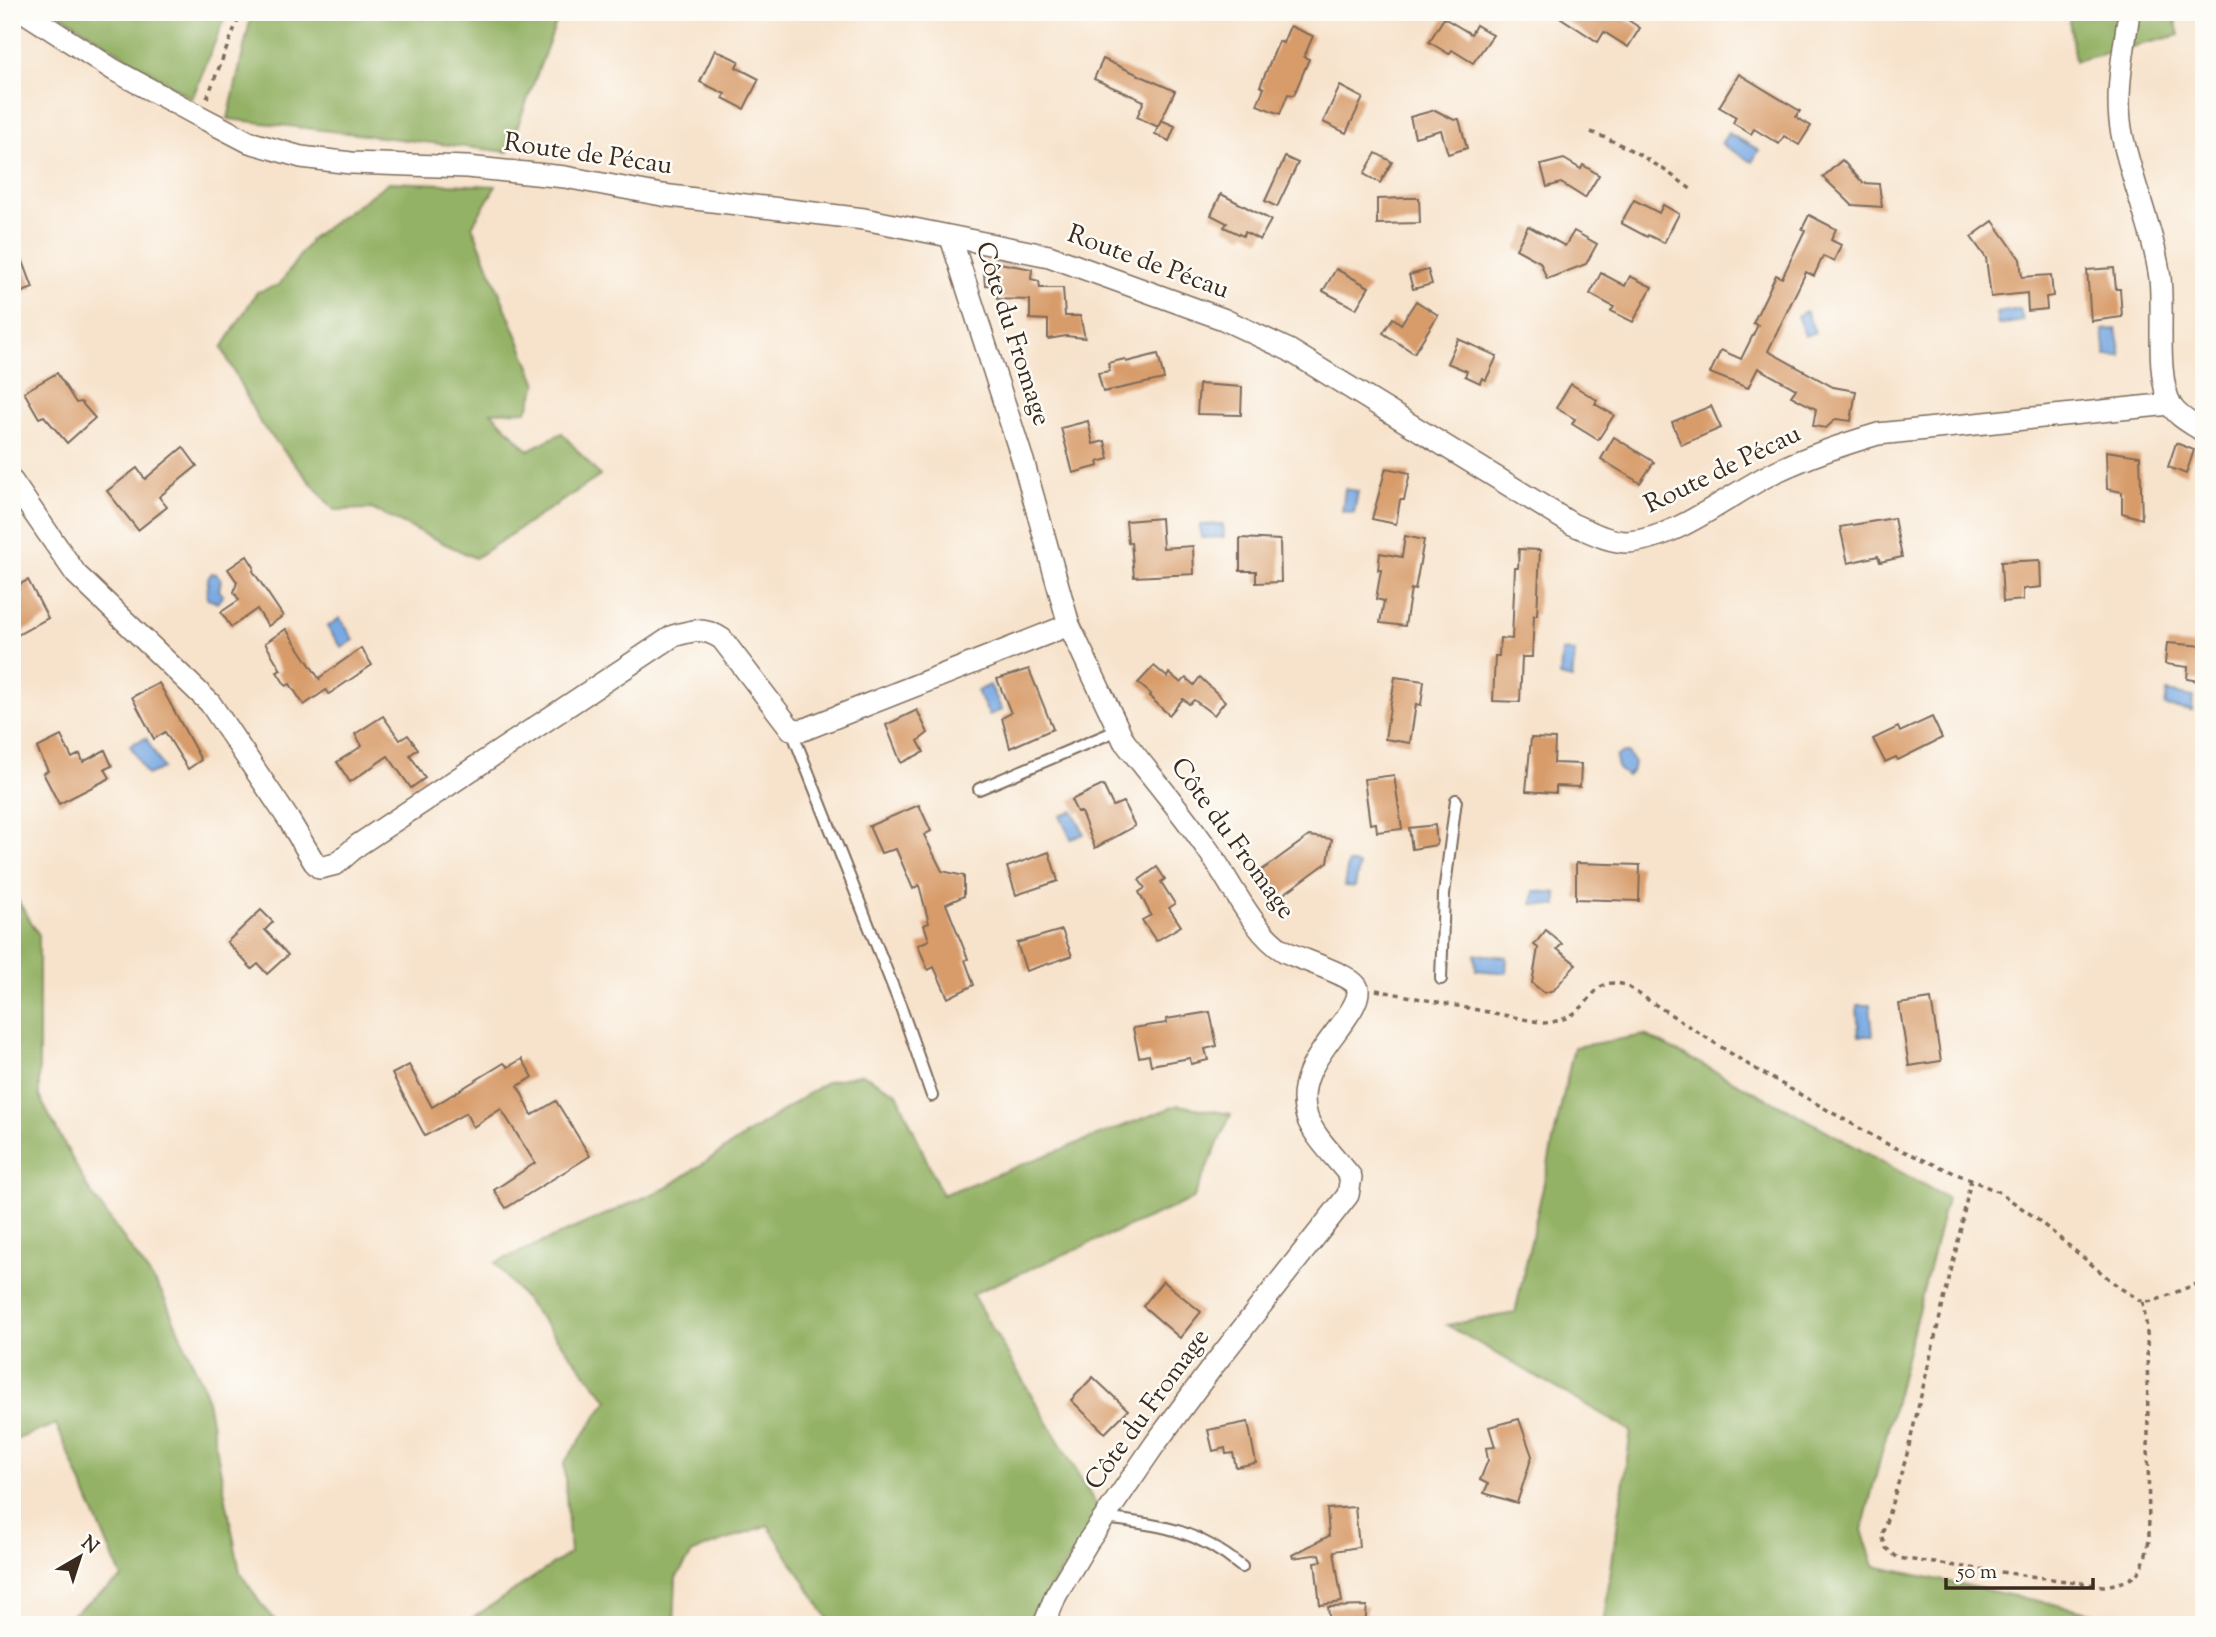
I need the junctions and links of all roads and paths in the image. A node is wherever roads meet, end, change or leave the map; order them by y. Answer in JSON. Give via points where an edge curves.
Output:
{"nodes":[{"id":1,"x":24,"y":12,"type":"edge"},
{"id":2,"x":240,"y":12,"type":"edge"},
{"id":3,"x":2129,"y":12,"type":"edge"},
{"id":4,"x":199,"y":116,"type":"junction"},
{"id":5,"x":1591,"y":132,"type":"dead end"},
{"id":6,"x":1692,"y":190,"type":"dead end"},
{"id":7,"x":951,"y":238,"type":"junction"},
{"id":8,"x":2170,"y":404,"type":"junction"},
{"id":9,"x":2204,"y":432,"type":"edge"},
{"id":10,"x":12,"y":481,"type":"edge"},
{"id":11,"x":1069,"y":625,"type":"junction"},
{"id":12,"x":791,"y":729,"type":"junction"},
{"id":13,"x":1118,"y":730,"type":"junction"},
{"id":14,"x":979,"y":789,"type":"dead end"},
{"id":15,"x":1456,"y":800,"type":"dead end"},
{"id":16,"x":1441,"y":979,"type":"dead end"},
{"id":17,"x":1357,"y":986,"type":"junction"},
{"id":18,"x":932,"y":1096,"type":"dead end"},
{"id":19,"x":1971,"y":1179,"type":"junction"},
{"id":20,"x":2204,"y":1281,"type":"edge"},
{"id":21,"x":2143,"y":1302,"type":"junction"},
{"id":22,"x":1104,"y":1518,"type":"junction"},
{"id":23,"x":1242,"y":1567,"type":"dead end"},
{"id":24,"x":1044,"y":1625,"type":"edge"}],
"edges":[{"from":1,"to":4,"type":"street","name":"Route de Pécau","via":[[114,70]]},
{"from":2,"to":4,"type":"path"},
{"from":3,"to":8,"type":"street","via":[[2118,98],[2122,133],[2160,279],[2164,378]]},
{"from":4,"to":7,"type":"street","name":"Route de Pécau","via":[[249,142],[301,157],[565,177],[662,195],[864,219]]},
{"from":5,"to":6,"type":"path","via":[[1667,170]]},
{"from":7,"to":8,"type":"street","name":"Route de Pécau","via":[[1049,256],[1223,319],[1289,350],[1572,523],[1618,541],[1663,535],[1776,471],[1878,435]]},
{"from":7,"to":11,"type":"street","name":"Côte du Fromage","via":[[1024,464]]},
{"from":8,"to":9,"type":"street"},
{"from":10,"to":12,"type":"street","via":[[76,574],[209,703],[320,868],[336,864],[673,636],[697,629],[722,639]]},
{"from":11,"to":12,"type":"street","via":[[803,730]]},
{"from":11,"to":13,"type":"street","name":"Côte du Fromage"},
{"from":12,"to":18,"type":"lane","via":[[900,1002]]},
{"from":13,"to":14,"type":"lane"},
{"from":13,"to":17,"type":"street","name":"Côte du Fromage","via":[[1208,849],[1262,934],[1283,950]]},
{"from":15,"to":16,"type":"lane","via":[[1444,894]]},
{"from":17,"to":19,"type":"path","via":[[1545,1023],[1563,1020],[1606,983],[1615,982],[1889,1145]]},
{"from":17,"to":22,"type":"street","name":"Côte du Fromage","via":[[1352,1010],[1316,1060],[1303,1093],[1307,1118],[1351,1177],[1348,1195],[1187,1400]]},
{"from":19,"to":21,"type":"path","via":[[2033,1216]]},
{"from":19,"to":21,"type":"path","via":[[1906,1458],[1882,1535],[1886,1548],[1898,1558],[2103,1586],[2127,1583],[2141,1567],[2149,1540]]},
{"from":20,"to":21,"type":"path"},
{"from":22,"to":23,"type":"lane","via":[[1161,1525],[1198,1536]]},
{"from":22,"to":24,"type":"street","name":"Côte du Fromage","via":[[1056,1595]]}]}
